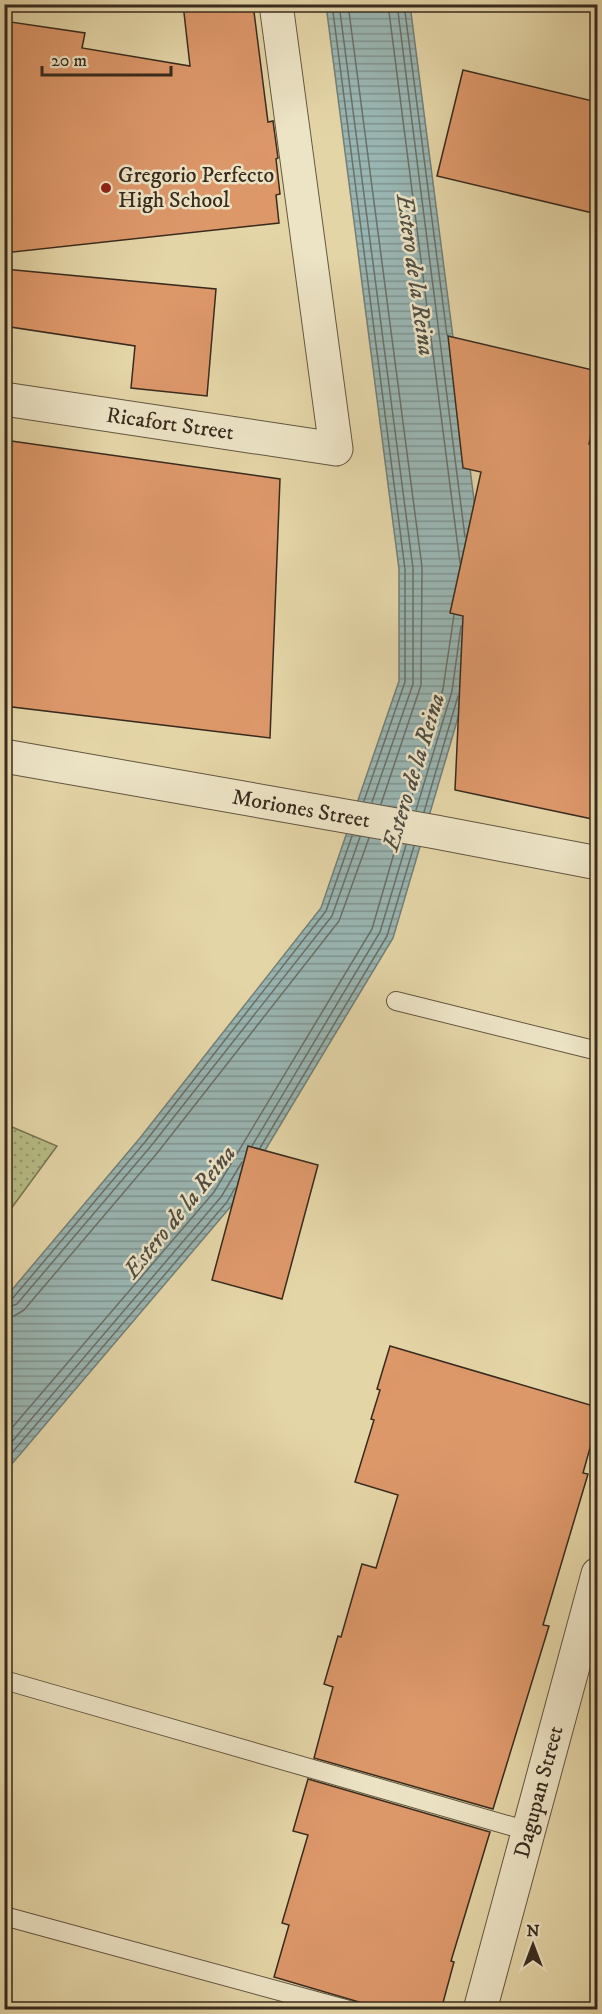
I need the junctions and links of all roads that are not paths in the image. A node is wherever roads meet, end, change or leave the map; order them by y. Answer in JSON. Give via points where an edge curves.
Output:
{"nodes":[{"id":1,"x":276,"y":4,"type":"edge"},
{"id":2,"x":4,"y":399,"type":"edge"},
{"id":3,"x":4,"y":756,"type":"edge"},
{"id":4,"x":597,"y":863,"type":"edge"},
{"id":5,"x":396,"y":1001,"type":"dead end"},
{"id":6,"x":597,"y":1051,"type":"edge"},
{"id":7,"x":597,"y":1574,"type":"edge"},
{"id":8,"x":4,"y":1680,"type":"edge"},
{"id":9,"x":528,"y":1831,"type":"junction"},
{"id":10,"x":4,"y":1916,"type":"edge"},
{"id":11,"x":349,"y":2010,"type":"edge"},
{"id":12,"x":480,"y":2010,"type":"edge"}],
"edges":[{"from":1,"to":2,"type":"street","name":"Ricafort Street","via":[[336,448]]},
{"from":3,"to":4,"type":"street","name":"Moriones Street"},
{"from":5,"to":6,"type":"lane"},
{"from":7,"to":9,"type":"street","name":"Dagupan Street"},
{"from":8,"to":9,"type":"lane"},
{"from":9,"to":12,"type":"street","name":"Dagupan Street"},
{"from":10,"to":11,"type":"lane"}]}
